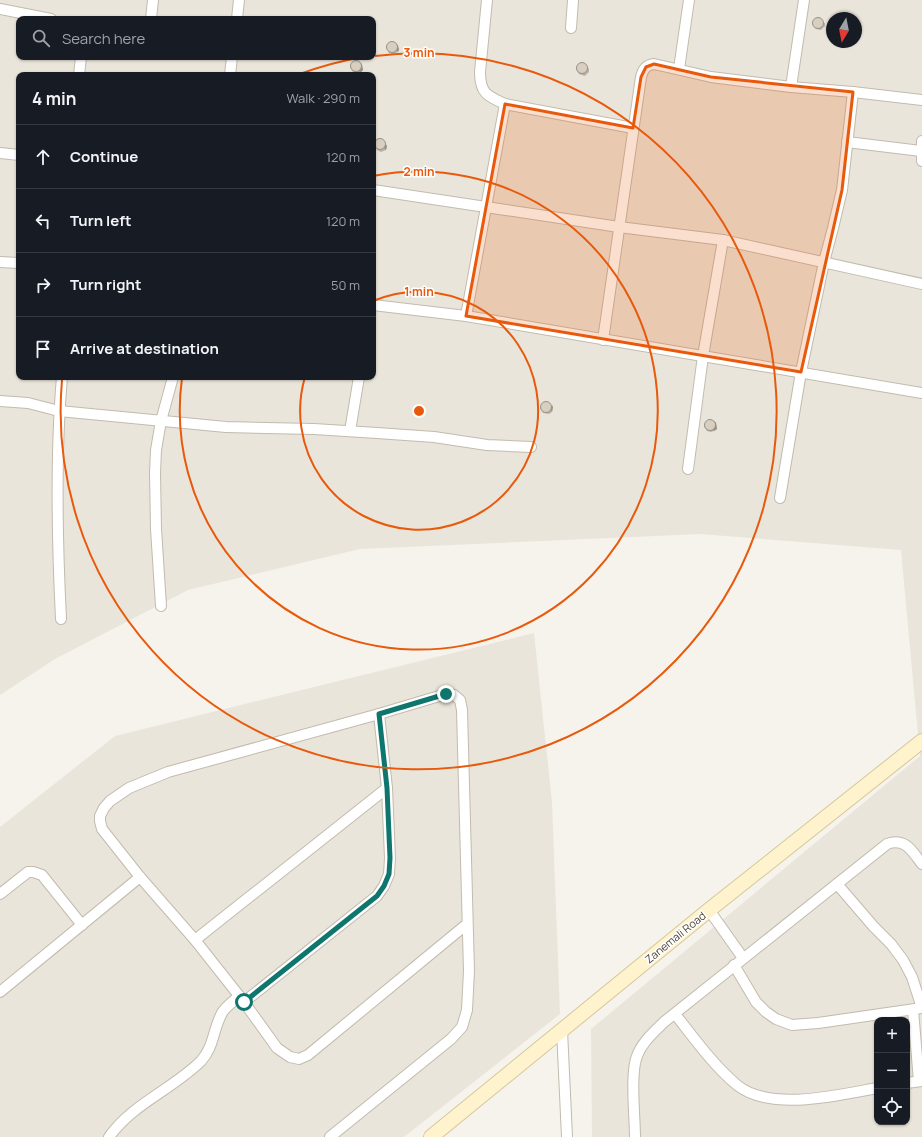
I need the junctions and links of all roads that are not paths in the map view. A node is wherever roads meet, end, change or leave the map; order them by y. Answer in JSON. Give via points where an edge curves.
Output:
{"nodes":[{"id":1,"x":153,"y":0,"type":"edge"},
{"id":2,"x":239,"y":0,"type":"edge"},
{"id":3,"x":487,"y":0,"type":"edge"},
{"id":4,"x":574,"y":0,"type":"edge"},
{"id":5,"x":689,"y":0,"type":"edge"},
{"id":6,"x":804,"y":0,"type":"edge"},
{"id":7,"x":0,"y":9,"type":"edge"},
{"id":8,"x":35,"y":16,"type":"edge"},
{"id":9,"x":151,"y":16,"type":"edge"},
{"id":10,"x":237,"y":16,"type":"edge"},
{"id":11,"x":571,"y":28,"type":"dead end"},
{"id":12,"x":81,"y":60,"type":"edge"},
{"id":13,"x":232,"y":60,"type":"edge"},
{"id":14,"x":678,"y":69,"type":"junction"},
{"id":15,"x":79,"y":72,"type":"edge"},
{"id":16,"x":230,"y":72,"type":"edge"},
{"id":17,"x":791,"y":88,"type":"junction"},
{"id":18,"x":853,"y":92,"type":"junction"},
{"id":19,"x":922,"y":100,"type":"edge"},
{"id":20,"x":505,"y":104,"type":"junction"},
{"id":21,"x":633,"y":128,"type":"junction"},
{"id":22,"x":847,"y":142,"type":"junction"},
{"id":23,"x":922,"y":151,"type":"edge"},
{"id":24,"x":0,"y":153,"type":"edge"},
{"id":25,"x":16,"y":155,"type":"edge"},
{"id":26,"x":376,"y":190,"type":"edge"},
{"id":27,"x":486,"y":207,"type":"junction"},
{"id":28,"x":619,"y":227,"type":"junction"},
{"id":29,"x":723,"y":240,"type":"junction"},
{"id":30,"x":0,"y":262,"type":"edge"},
{"id":31,"x":824,"y":262,"type":"junction"},
{"id":32,"x":16,"y":263,"type":"edge"},
{"id":33,"x":922,"y":284,"type":"edge"},
{"id":34,"x":376,"y":305,"type":"edge"},
{"id":35,"x":466,"y":316,"type":"junction"},
{"id":36,"x":603,"y":340,"type":"junction"},
{"id":37,"x":703,"y":356,"type":"junction"},
{"id":38,"x":801,"y":372,"type":"junction"},
{"id":39,"x":62,"y":380,"type":"edge"},
{"id":40,"x":172,"y":380,"type":"edge"},
{"id":41,"x":359,"y":380,"type":"edge"},
{"id":42,"x":922,"y":393,"type":"edge"},
{"id":43,"x":0,"y":401,"type":"edge"},
{"id":44,"x":59,"y":411,"type":"junction"},
{"id":45,"x":161,"y":421,"type":"junction"},
{"id":46,"x":350,"y":432,"type":"junction"},
{"id":47,"x":531,"y":447,"type":"dead end"},
{"id":48,"x":688,"y":470,"type":"dead end"},
{"id":49,"x":780,"y":498,"type":"dead end"},
{"id":50,"x":161,"y":606,"type":"dead end"},
{"id":51,"x":61,"y":619,"type":"dead end"},
{"id":52,"x":379,"y":714,"type":"junction"},
{"id":53,"x":922,"y":741,"type":"edge"},
{"id":54,"x":387,"y":788,"type":"junction"},
{"id":55,"x":922,"y":864,"type":"edge"},
{"id":56,"x":140,"y":877,"type":"junction"},
{"id":57,"x":837,"y":884,"type":"junction"},
{"id":58,"x":0,"y":894,"type":"edge"},
{"id":59,"x":709,"y":910,"type":"junction"},
{"id":60,"x":468,"y":924,"type":"junction"},
{"id":61,"x":82,"y":925,"type":"junction"},
{"id":62,"x":196,"y":940,"type":"junction"},
{"id":63,"x":743,"y":958,"type":"junction"},
{"id":64,"x":734,"y":965,"type":"junction"},
{"id":65,"x":0,"y":992,"type":"edge"},
{"id":66,"x":241,"y":999,"type":"junction"},
{"id":67,"x":919,"y":1008,"type":"edge"},
{"id":68,"x":675,"y":1014,"type":"junction"},
{"id":69,"x":562,"y":1030,"type":"junction"},
{"id":70,"x":920,"y":1081,"type":"edge"},
{"id":71,"x":910,"y":1083,"type":"edge"},
{"id":72,"x":874,"y":1089,"type":"edge"},
{"id":73,"x":109,"y":1137,"type":"edge"},
{"id":74,"x":330,"y":1137,"type":"edge"},
{"id":75,"x":431,"y":1137,"type":"edge"},
{"id":76,"x":567,"y":1137,"type":"edge"},
{"id":77,"x":636,"y":1137,"type":"edge"}],
"edges":[{"from":1,"to":9,"type":"street"},
{"from":2,"to":10,"type":"street"},
{"from":3,"to":20,"type":"street","via":[[480,83],[483,91]]},
{"from":4,"to":11,"type":"street"},
{"from":5,"to":14,"type":"street"},
{"from":6,"to":17,"type":"street"},
{"from":7,"to":8,"type":"street"},
{"from":12,"to":15,"type":"street"},
{"from":13,"to":16,"type":"street"},
{"from":14,"to":17,"type":"street","via":[[711,77]]},
{"from":14,"to":21,"type":"street","via":[[654,64],[646,67],[641,77]]},
{"from":17,"to":18,"type":"street"},
{"from":18,"to":19,"type":"street"},
{"from":18,"to":22,"type":"street"},
{"from":20,"to":21,"type":"street"},
{"from":20,"to":27,"type":"street"},
{"from":21,"to":28,"type":"street"},
{"from":22,"to":23,"type":"street"},
{"from":22,"to":31,"type":"street","via":[[842,190]]},
{"from":24,"to":25,"type":"street"},
{"from":26,"to":27,"type":"street"},
{"from":27,"to":28,"type":"street"},
{"from":27,"to":35,"type":"street"},
{"from":28,"to":29,"type":"street"},
{"from":28,"to":36,"type":"street"},
{"from":29,"to":31,"type":"street"},
{"from":29,"to":37,"type":"street"},
{"from":30,"to":32,"type":"street"},
{"from":31,"to":33,"type":"street"},
{"from":31,"to":38,"type":"street"},
{"from":34,"to":35,"type":"street"},
{"from":35,"to":36,"type":"street"},
{"from":36,"to":37,"type":"street"},
{"from":37,"to":38,"type":"street"},
{"from":37,"to":48,"type":"street"},
{"from":38,"to":42,"type":"street"},
{"from":38,"to":49,"type":"street"},
{"from":39,"to":44,"type":"street"},
{"from":40,"to":45,"type":"street"},
{"from":41,"to":46,"type":"street"},
{"from":43,"to":44,"type":"street","via":[[28,403]]},
{"from":44,"to":45,"type":"street"},
{"from":44,"to":51,"type":"street","via":[[57,517]]},
{"from":45,"to":46,"type":"street","via":[[226,427]]},
{"from":45,"to":50,"type":"street","via":[[155,473]]},
{"from":46,"to":47,"type":"street"},
{"from":52,"to":54,"type":"street"},
{"from":52,"to":56,"type":"street","via":[[168,772],[129,788],[110,801],[100,816],[100,821],[102,829]]},
{"from":52,"to":60,"type":"street","via":[[446,694],[454,695],[460,700]]},
{"from":53,"to":59,"type":"street","name":"Zanemali Road"},
{"from":54,"to":62,"type":"street"},
{"from":54,"to":66,"type":"street","via":[[390,858],[389,874],[384,886],[377,896]]},
{"from":55,"to":57,"type":"street","via":[[909,847],[902,842],[893,842]]},
{"from":56,"to":61,"type":"street"},
{"from":56,"to":62,"type":"street"},
{"from":57,"to":63,"type":"street"},
{"from":57,"to":67,"type":"street","via":[[903,960],[912,977]]},
{"from":58,"to":61,"type":"street","via":[[28,872],[42,875]]},
{"from":59,"to":63,"type":"street"},
{"from":59,"to":69,"type":"street","name":"Zanemali Road"},
{"from":60,"to":66,"type":"street","via":[[308,1055],[299,1059],[290,1057],[277,1048]]},
{"from":60,"to":74,"type":"street","via":[[467,1010],[462,1027],[451,1039]]},
{"from":61,"to":65,"type":"street"},
{"from":62,"to":66,"type":"street"},
{"from":63,"to":64,"type":"street"},
{"from":64,"to":67,"type":"street","via":[[756,1002],[776,1019],[792,1025]]},
{"from":64,"to":68,"type":"street"},
{"from":66,"to":73,"type":"street","via":[[222,1012],[209,1051],[200,1061],[142,1105],[114,1129]]},
{"from":67,"to":70,"type":"street"},
{"from":68,"to":72,"type":"street","via":[[719,1068],[738,1086],[753,1094],[782,1100],[806,1099]]},
{"from":68,"to":77,"type":"street","via":[[645,1042],[637,1056],[634,1069]]},
{"from":69,"to":75,"type":"street","name":"Zanemali Road"},
{"from":69,"to":76,"type":"street"},
{"from":70,"to":71,"type":"street"}]}
